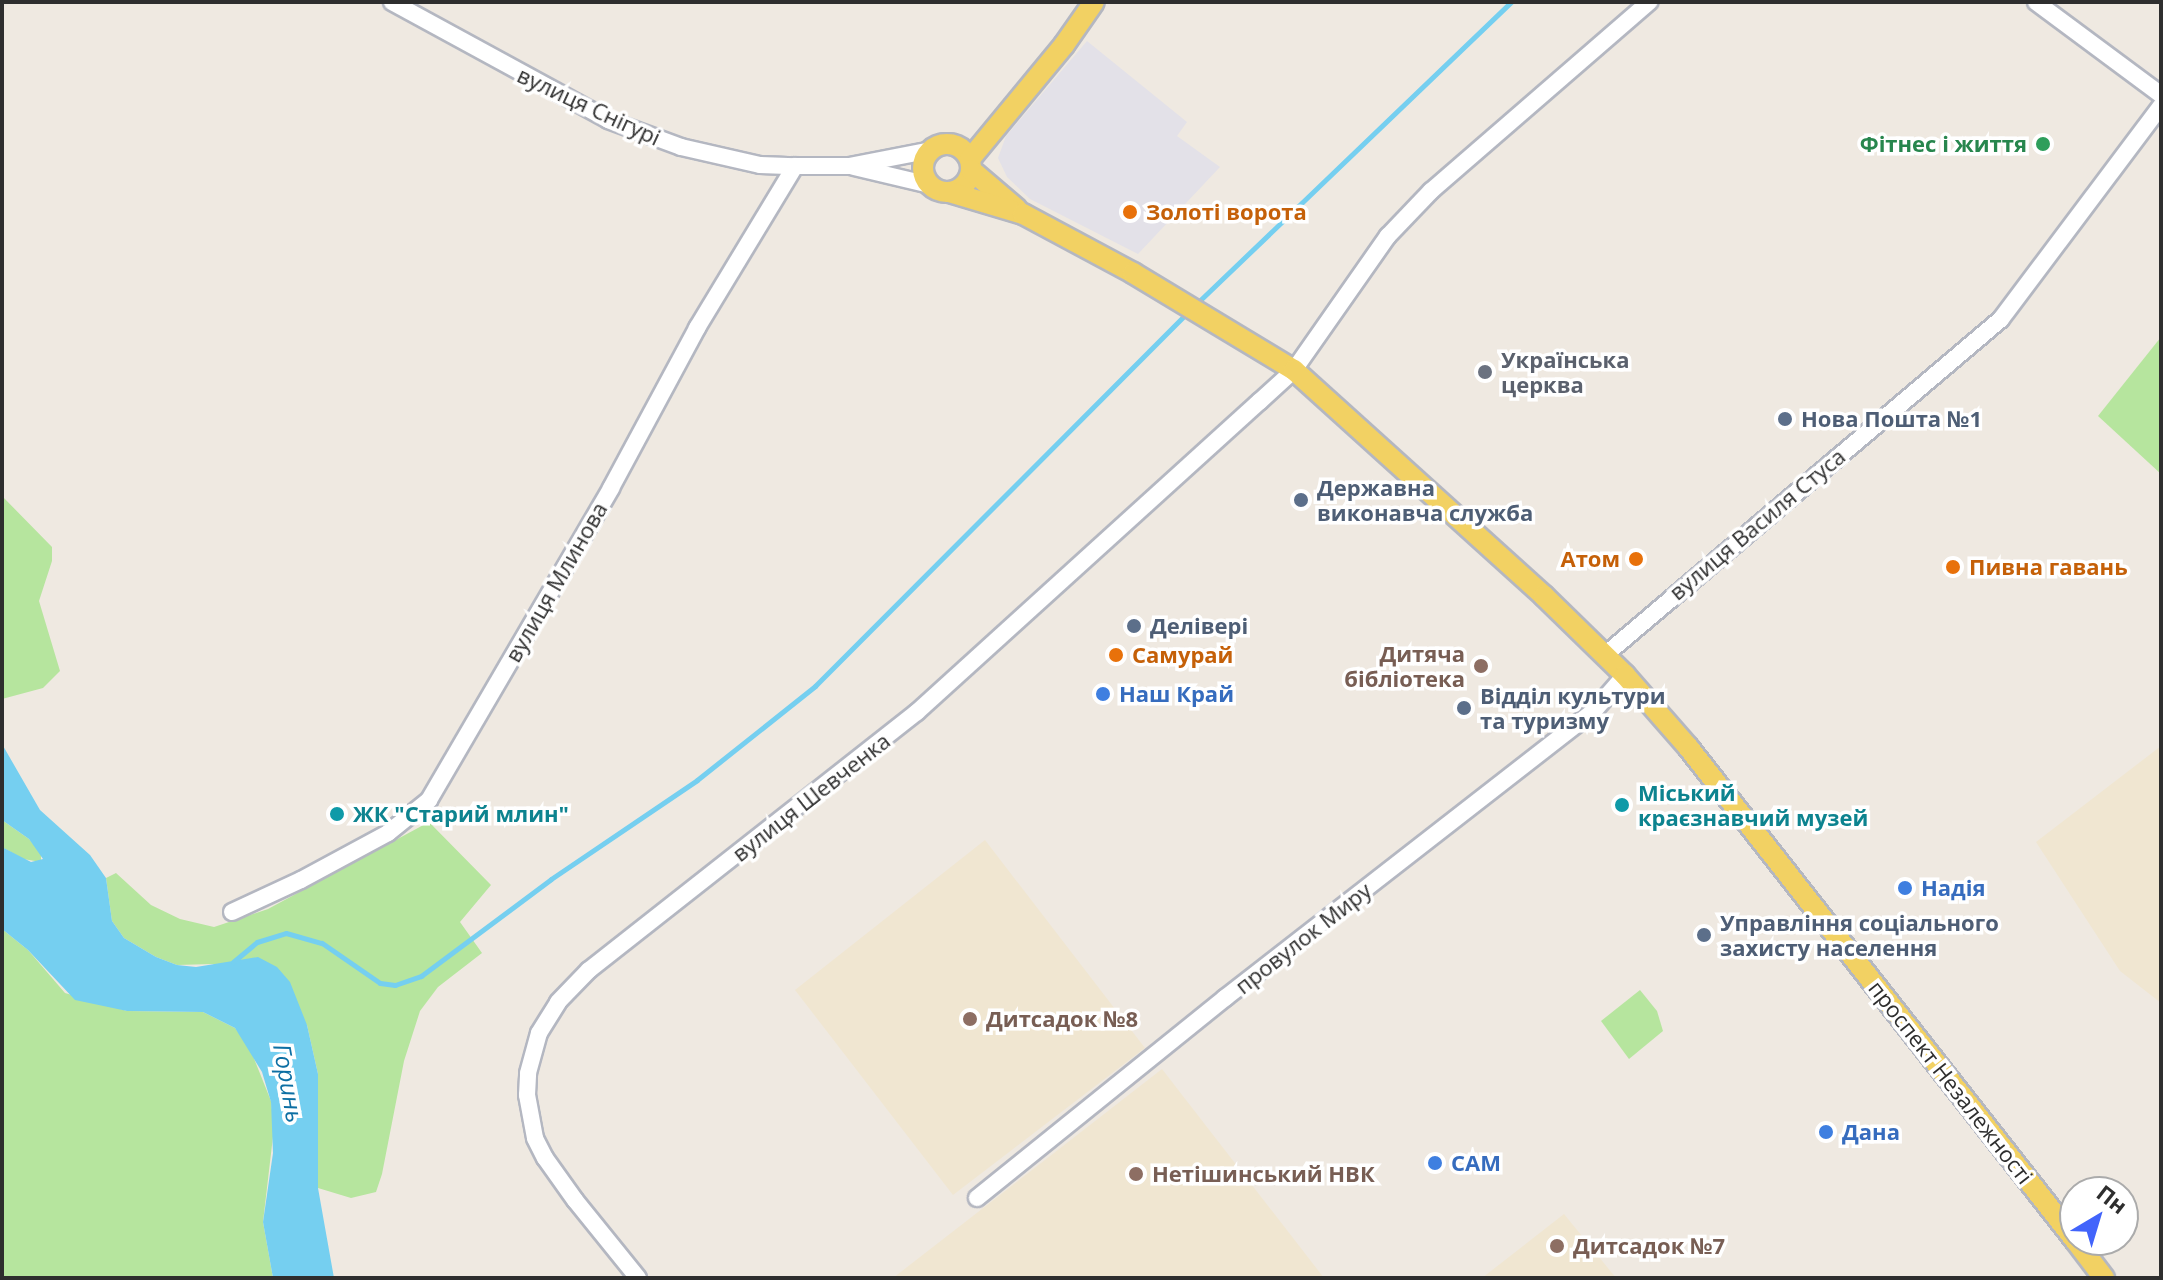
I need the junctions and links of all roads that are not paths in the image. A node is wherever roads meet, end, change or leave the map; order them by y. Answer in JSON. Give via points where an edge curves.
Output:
{"nodes":[{"id":1,"x":392,"y":2,"type":"edge"},
{"id":2,"x":1094,"y":2,"type":"edge"},
{"id":3,"x":1649,"y":2,"type":"edge"},
{"id":4,"x":2036,"y":2,"type":"edge"},
{"id":5,"x":2161,"y":95,"type":"edge"},
{"id":6,"x":2161,"y":106,"type":"edge"},
{"id":7,"x":1000,"y":122,"type":"junction"},
{"id":8,"x":936,"y":147,"type":"junction"},
{"id":9,"x":971,"y":165,"type":"junction"},
{"id":10,"x":795,"y":166,"type":"junction"},
{"id":11,"x":849,"y":166,"type":"junction"},
{"id":12,"x":940,"y":188,"type":"junction"},
{"id":13,"x":1023,"y":214,"type":"junction"},
{"id":14,"x":1133,"y":273,"type":"joint"},
{"id":15,"x":1294,"y":370,"type":"junction"},
{"id":16,"x":1605,"y":655,"type":"junction"},
{"id":17,"x":1625,"y":675,"type":"junction"},
{"id":18,"x":232,"y":912,"type":"dead end"},
{"id":19,"x":977,"y":1198,"type":"dead end"},
{"id":20,"x":2059,"y":1220,"type":"edge"},
{"id":21,"x":2087,"y":1256,"type":"edge"},
{"id":22,"x":638,"y":1278,"type":"edge"},
{"id":23,"x":2104,"y":1278,"type":"edge"}],
"edges":[{"from":1,"to":10,"type":"street","name":"вулиця Снігурі","via":[[644,136],[723,158]]},
{"from":2,"to":7,"type":"main road"},
{"from":3,"to":15,"type":"street","name":"вулиця Шевченка","via":[[1431,191],[1388,236]]},
{"from":4,"to":5,"type":"street"},
{"from":6,"to":16,"type":"street","name":"вулиця Василя Стуса","via":[[2001,319]]},
{"from":7,"to":8,"type":"main road"},
{"from":7,"to":9,"type":"main road"},
{"from":8,"to":9,"type":"main road","via":[[961,148]]},
{"from":8,"to":11,"type":"street","name":"вулиця Снігурі"},
{"from":8,"to":12,"type":"main road","via":[[924,163]]},
{"from":9,"to":12,"type":"main road","via":[[964,185]]},
{"from":9,"to":13,"type":"main road","name":"вулиця Снігурі"},
{"from":10,"to":11,"type":"street","name":"вулиця Снігурі"},
{"from":10,"to":18,"type":"street","name":"вулиця Млинова","via":[[429,800],[388,833]]},
{"from":11,"to":12,"type":"street","name":"вулиця Снігурі"},
{"from":12,"to":13,"type":"main road","name":"вулиця Снігурі"},
{"from":13,"to":14,"type":"main road","name":"вулиця Снігурі"},
{"from":14,"to":15,"type":"main road","name":"проспект Незалежності"},
{"from":15,"to":16,"type":"main road","name":"проспект Незалежності"},
{"from":15,"to":22,"type":"street","name":"вулиця Шевченка","via":[[917,712],[595,965],[558,1002],[539,1033],[528,1073],[535,1138],[575,1200]]},
{"from":16,"to":17,"type":"main road","name":"проспект Незалежності"},
{"from":17,"to":19,"type":"street","name":"провулок Миру","via":[[1593,712]]},
{"from":17,"to":20,"type":"main road","name":"проспект Незалежності","via":[[1688,747]]},
{"from":21,"to":23,"type":"main road","name":"проспект Незалежності"}]}
